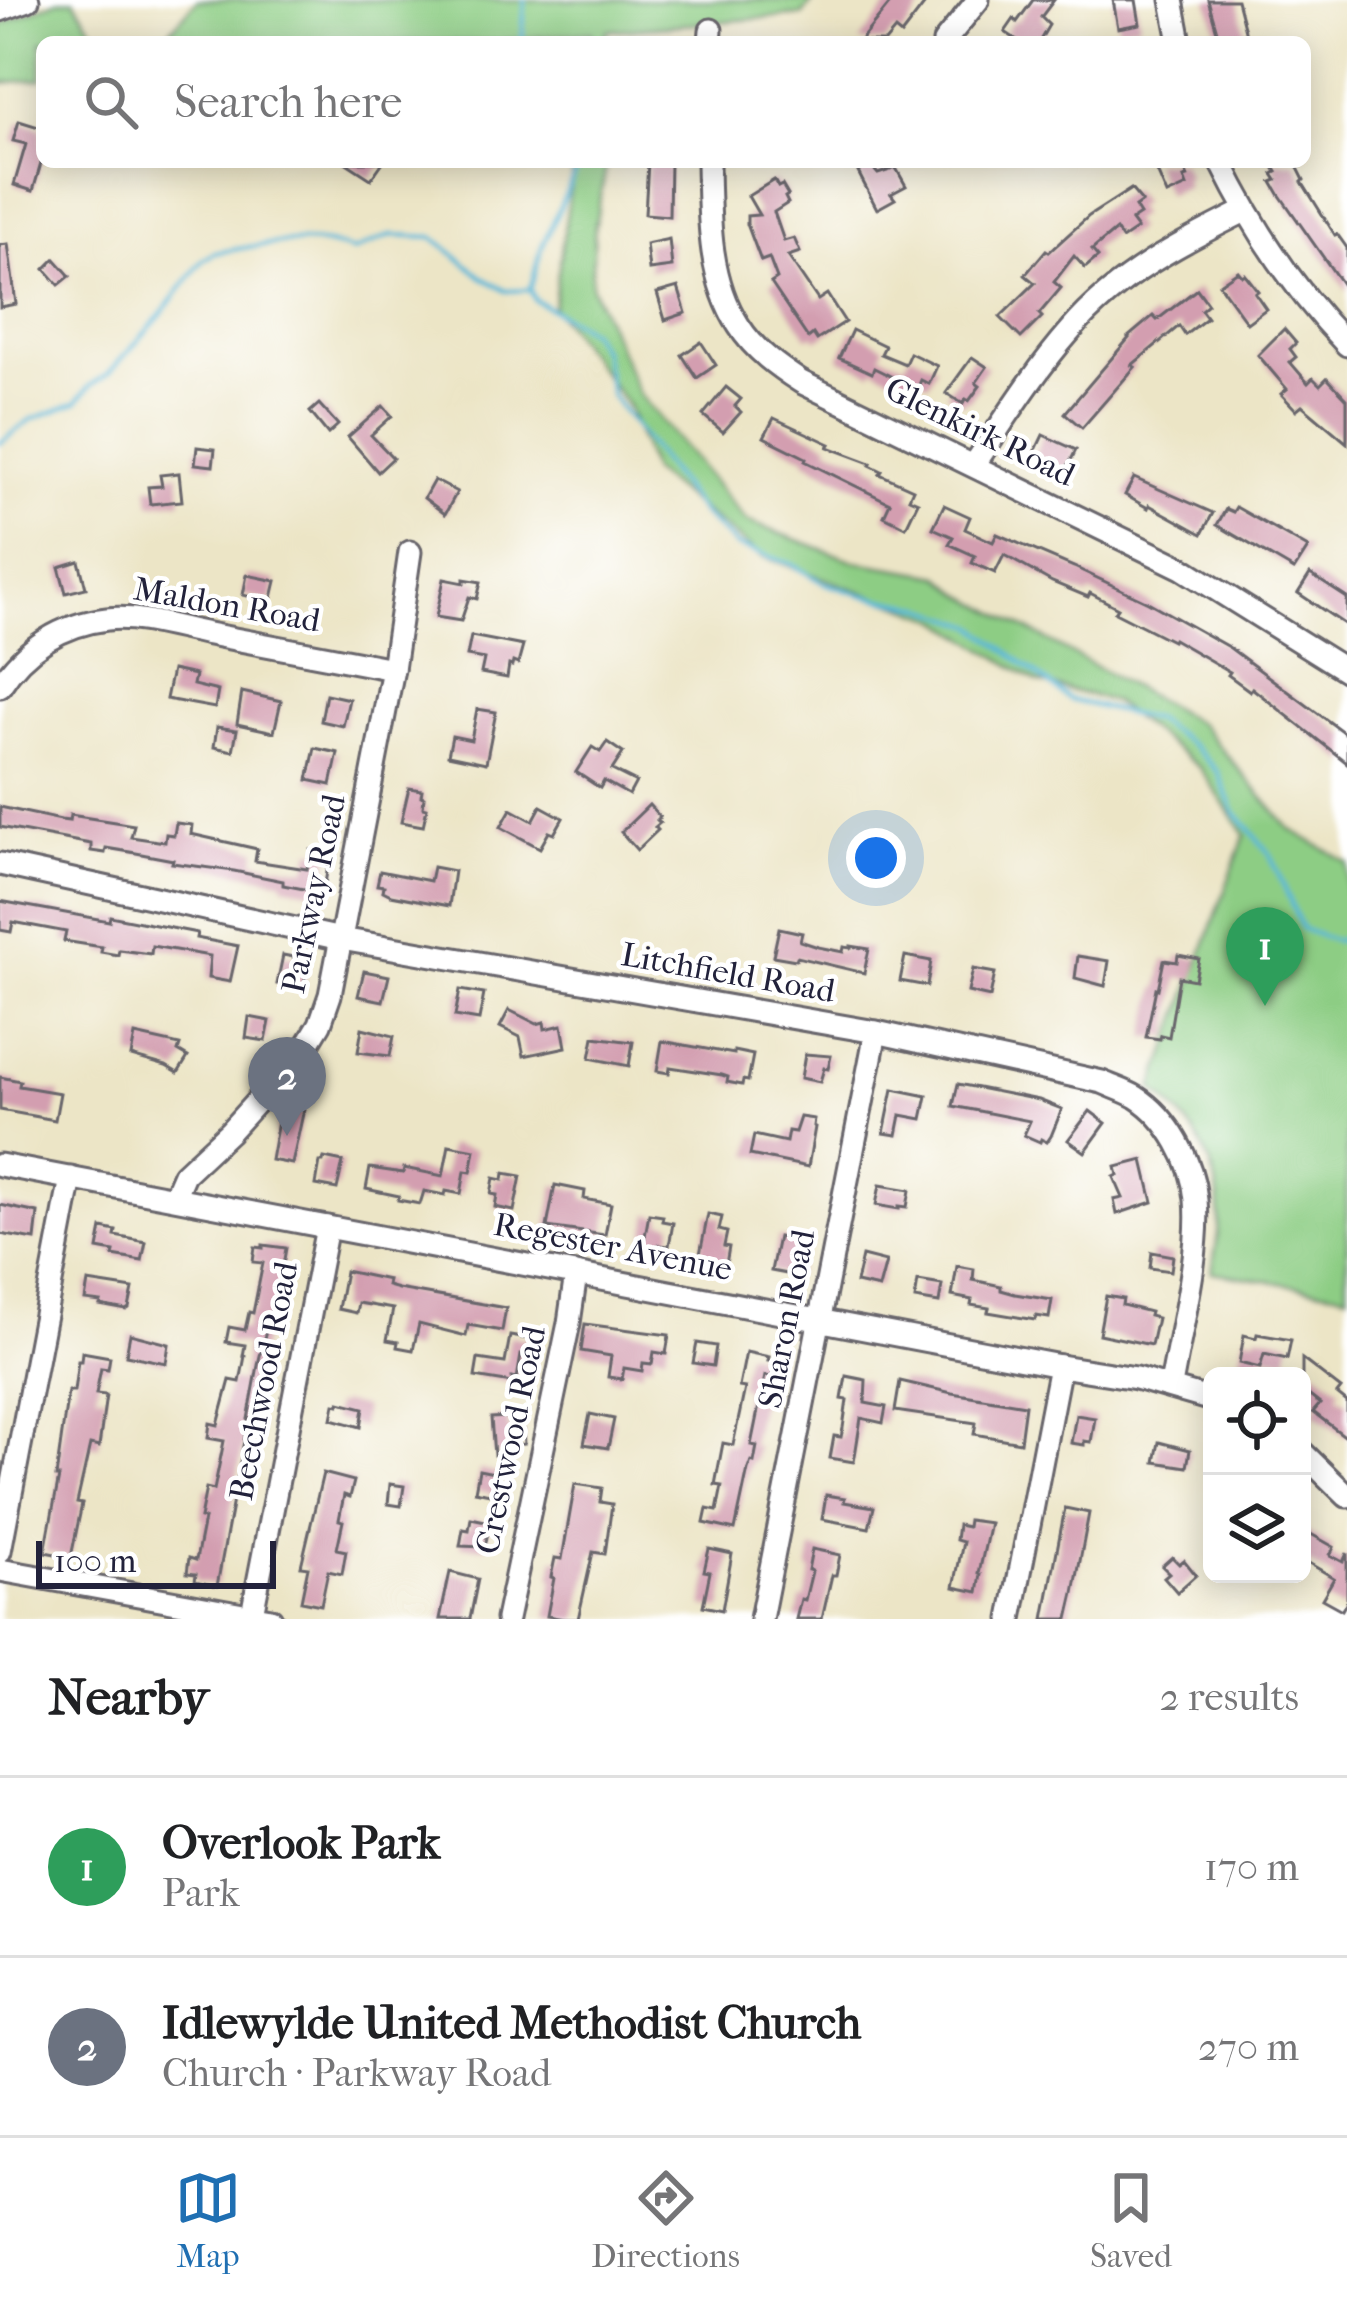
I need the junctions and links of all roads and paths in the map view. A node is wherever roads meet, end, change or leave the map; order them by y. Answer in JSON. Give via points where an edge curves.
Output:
{"nodes":[{"id":1,"x":28,"y":0,"type":"edge"},
{"id":2,"x":978,"y":0,"type":"edge"},
{"id":3,"x":1172,"y":0,"type":"edge"},
{"id":4,"x":0,"y":10,"type":"edge"},
{"id":5,"x":949,"y":36,"type":"edge"},
{"id":6,"x":1179,"y":36,"type":"edge"},
{"id":7,"x":708,"y":168,"type":"edge"},
{"id":8,"x":1224,"y":168,"type":"edge"},
{"id":9,"x":1245,"y":211,"type":"junction"},
{"id":10,"x":1347,"y":346,"type":"edge"},
{"id":11,"x":974,"y":465,"type":"junction"},
{"id":12,"x":410,"y":552,"type":"dead end"},
{"id":13,"x":393,"y":669,"type":"junction"},
{"id":14,"x":1347,"y":671,"type":"edge"},
{"id":15,"x":0,"y":686,"type":"edge"},
{"id":16,"x":0,"y":864,"type":"edge"},
{"id":17,"x":341,"y":939,"type":"junction"},
{"id":18,"x":876,"y":1032,"type":"junction"},
{"id":19,"x":0,"y":1165,"type":"edge"},
{"id":20,"x":71,"y":1178,"type":"junction"},
{"id":21,"x":173,"y":1197,"type":"junction"},
{"id":22,"x":327,"y":1227,"type":"junction"},
{"id":23,"x":576,"y":1274,"type":"junction"},
{"id":24,"x":820,"y":1321,"type":"junction"},
{"id":25,"x":1060,"y":1366,"type":"junction"},
{"id":26,"x":1171,"y":1386,"type":"junction"},
{"id":27,"x":1203,"y":1397,"type":"edge"},
{"id":28,"x":1311,"y":1461,"type":"edge"},
{"id":29,"x":1347,"y":1496,"type":"edge"},
{"id":30,"x":0,"y":1551,"type":"edge"},
{"id":31,"x":0,"y":1570,"type":"edge"},
{"id":32,"x":258,"y":1618,"type":"edge"},
{"id":33,"x":507,"y":1619,"type":"edge"},
{"id":34,"x":761,"y":1619,"type":"edge"},
{"id":35,"x":1011,"y":1619,"type":"edge"}],
"edges":[{"from":1,"to":4,"type":"street"},
{"from":2,"to":5,"type":"street"},
{"from":3,"to":6,"type":"street"},
{"from":7,"to":11,"type":"street","name":"Glenkirk Road","via":[[716,266],[739,327],[755,345],[801,382]]},
{"from":8,"to":9,"type":"street"},
{"from":9,"to":10,"type":"street"},
{"from":9,"to":11,"type":"street","via":[[1103,298],[1034,376]]},
{"from":11,"to":14,"type":"street","name":"Glenkirk Road","via":[[1182,568]]},
{"from":12,"to":13,"type":"street","name":"Parkway Road"},
{"from":13,"to":15,"type":"street","name":"Maldon Road","via":[[110,618],[64,629],[31,650]]},
{"from":13,"to":17,"type":"street","name":"Parkway Road"},
{"from":16,"to":17,"type":"street","name":"Litchfield Road"},
{"from":17,"to":18,"type":"street","name":"Litchfield Road"},
{"from":17,"to":21,"type":"street","name":"Parkway Road","via":[[330,995],[306,1047],[184,1174]]},
{"from":18,"to":24,"type":"street","name":"Sharon Road"},
{"from":18,"to":26,"type":"street","name":"Litchfield Road","via":[[1102,1082],[1136,1096],[1163,1123],[1196,1198]]},
{"from":19,"to":20,"type":"street","name":"Regester Avenue"},
{"from":20,"to":21,"type":"street","name":"Regester Avenue"},
{"from":20,"to":30,"type":"street"},
{"from":21,"to":22,"type":"street","name":"Regester Avenue"},
{"from":22,"to":23,"type":"street","name":"Regester Avenue"},
{"from":22,"to":32,"type":"street","name":"Beechwood Road"},
{"from":23,"to":24,"type":"street","name":"Regester Avenue"},
{"from":23,"to":33,"type":"street","name":"Crestwood Road"},
{"from":24,"to":25,"type":"street","name":"Regester Avenue"},
{"from":24,"to":34,"type":"street","name":"Sharon Road"},
{"from":25,"to":26,"type":"street","name":"Regester Avenue"},
{"from":25,"to":35,"type":"street"},
{"from":26,"to":27,"type":"street","name":"Regester Avenue"},
{"from":28,"to":29,"type":"street"},
{"from":31,"to":32,"type":"street"}]}
